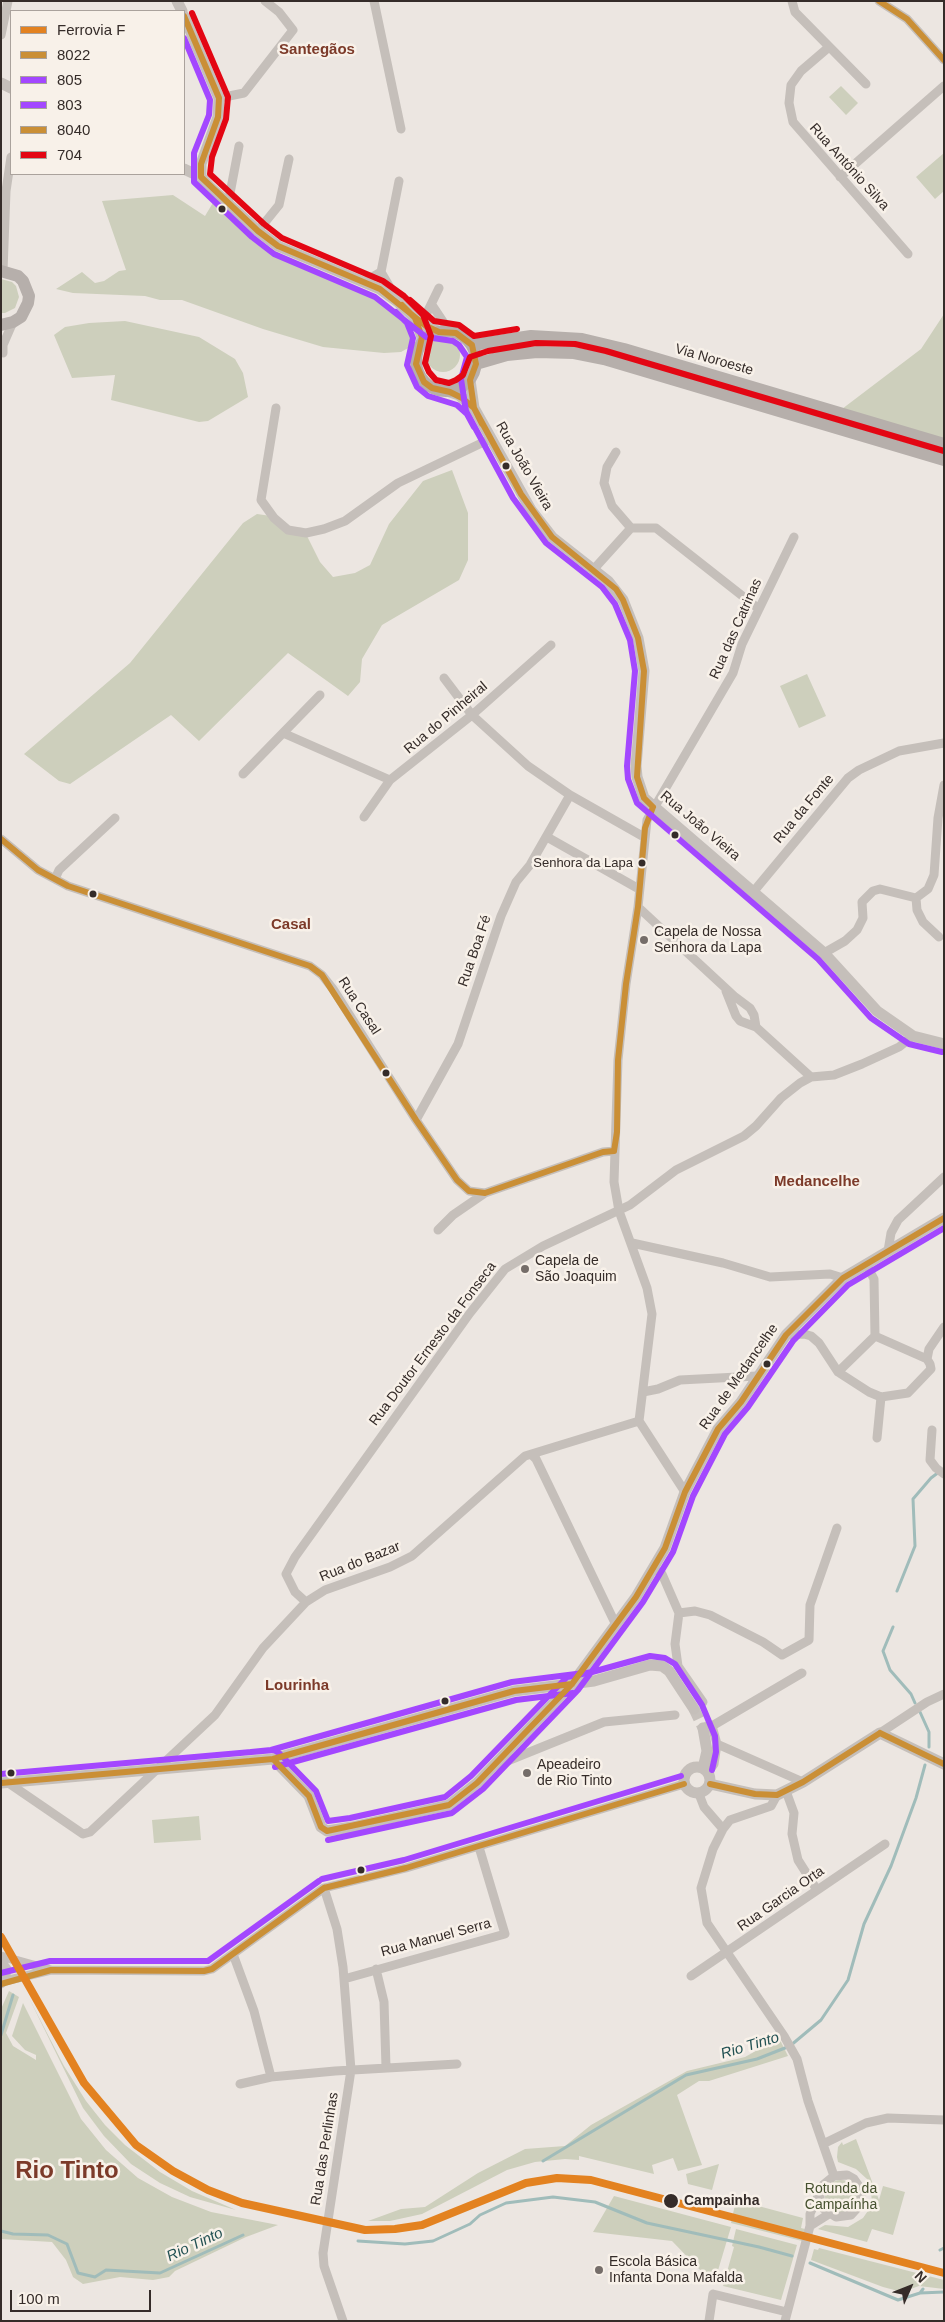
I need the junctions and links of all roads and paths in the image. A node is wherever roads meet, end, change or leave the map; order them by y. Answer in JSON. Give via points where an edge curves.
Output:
{"nodes":[{"id":1,"x":8,"y":1,"type":"edge"},
{"id":2,"x":265,"y":1,"type":"edge"},
{"id":3,"x":374,"y":1,"type":"edge"},
{"id":4,"x":792,"y":1,"type":"edge"},
{"id":5,"x":879,"y":1,"type":"edge"},
{"id":6,"x":185,"y":18,"type":"edge"},
{"id":7,"x":1,"y":35,"type":"edge"},
{"id":8,"x":829,"y":47,"type":"junction"},
{"id":9,"x":944,"y":60,"type":"edge"},
{"id":10,"x":866,"y":84,"type":"dead end"},
{"id":11,"x":944,"y":86,"type":"edge"},
{"id":12,"x":219,"y":98,"type":"junction"},
{"id":13,"x":402,"y":128,"type":"dead end"},
{"id":14,"x":239,"y":146,"type":"dead end"},
{"id":15,"x":289,"y":159,"type":"dead end"},
{"id":16,"x":10,"y":165,"type":"edge"},
{"id":17,"x":185,"y":169,"type":"edge"},
{"id":18,"x":201,"y":177,"type":"junction"},
{"id":19,"x":840,"y":177,"type":"junction"},
{"id":20,"x":399,"y":182,"type":"dead end"},
{"id":21,"x":228,"y":204,"type":"junction"},
{"id":22,"x":258,"y":231,"type":"junction"},
{"id":23,"x":908,"y":254,"type":"dead end"},
{"id":24,"x":2,"y":271,"type":"edge"},
{"id":25,"x":381,"y":272,"type":"junction"},
{"id":26,"x":364,"y":282,"type":"junction"},
{"id":27,"x":439,"y":288,"type":"dead end"},
{"id":28,"x":398,"y":302,"type":"junction"},
{"id":29,"x":432,"y":305,"type":"junction"},
{"id":30,"x":418,"y":321,"type":"junction"},
{"id":31,"x":7,"y":323,"type":"edge"},
{"id":32,"x":444,"y":332,"type":"junction"},
{"id":33,"x":421,"y":345,"type":"junction"},
{"id":34,"x":472,"y":345,"type":"junction"},
{"id":35,"x":2,"y":346,"type":"edge"},
{"id":36,"x":476,"y":364,"type":"junction"},
{"id":37,"x":470,"y":380,"type":"junction"},
{"id":38,"x":450,"y":392,"type":"junction"},
{"id":39,"x":276,"y":408,"type":"dead end"},
{"id":40,"x":474,"y":408,"type":"junction"},
{"id":41,"x":490,"y":439,"type":"junction"},
{"id":42,"x":944,"y":444,"type":"edge"},
{"id":43,"x":616,"y":452,"type":"dead end"},
{"id":44,"x":944,"y":460,"type":"edge"},
{"id":45,"x":631,"y":528,"type":"junction"},
{"id":46,"x":794,"y":537,"type":"dead end"},
{"id":47,"x":593,"y":570,"type":"junction"},
{"id":48,"x":759,"y":609,"type":"junction"},
{"id":49,"x":551,"y":645,"type":"dead end"},
{"id":50,"x":444,"y":678,"type":"dead end"},
{"id":51,"x":320,"y":695,"type":"dead end"},
{"id":52,"x":472,"y":715,"type":"junction"},
{"id":53,"x":283,"y":733,"type":"junction"},
{"id":54,"x":944,"y":743,"type":"edge"},
{"id":55,"x":243,"y":774,"type":"dead end"},
{"id":56,"x":390,"y":780,"type":"junction"},
{"id":57,"x":944,"y":785,"type":"edge"},
{"id":58,"x":570,"y":795,"type":"junction"},
{"id":59,"x":652,"y":807,"type":"junction"},
{"id":60,"x":116,"y":818,"type":"dead end"},
{"id":61,"x":364,"y":818,"type":"dead end"},
{"id":62,"x":547,"y":837,"type":"junction"},
{"id":63,"x":644,"y":837,"type":"junction"},
{"id":64,"x":1,"y":839,"type":"edge"},
{"id":65,"x":55,"y":880,"type":"junction"},
{"id":66,"x":639,"y":889,"type":"junction"},
{"id":67,"x":754,"y":891,"type":"junction"},
{"id":68,"x":916,"y":898,"type":"junction"},
{"id":69,"x":638,"y":907,"type":"junction"},
{"id":70,"x":940,"y":937,"type":"dead end"},
{"id":71,"x":824,"y":953,"type":"junction"},
{"id":72,"x":724,"y":987,"type":"junction"},
{"id":73,"x":756,"y":1027,"type":"junction"},
{"id":74,"x":912,"y":1036,"type":"junction"},
{"id":75,"x":944,"y":1044,"type":"edge"},
{"id":76,"x":811,"y":1078,"type":"junction"},
{"id":77,"x":416,"y":1120,"type":"junction"},
{"id":78,"x":614,"y":1152,"type":"junction"},
{"id":79,"x":944,"y":1177,"type":"edge"},
{"id":80,"x":485,"y":1193,"type":"junction"},
{"id":81,"x":619,"y":1211,"type":"junction"},
{"id":82,"x":944,"y":1218,"type":"edge"},
{"id":83,"x":438,"y":1230,"type":"dead end"},
{"id":84,"x":632,"y":1243,"type":"junction"},
{"id":85,"x":888,"y":1251,"type":"junction"},
{"id":86,"x":866,"y":1264,"type":"junction"},
{"id":87,"x":843,"y":1278,"type":"junction"},
{"id":88,"x":944,"y":1327,"type":"edge"},
{"id":89,"x":786,"y":1335,"type":"junction"},
{"id":90,"x":875,"y":1336,"type":"junction"},
{"id":91,"x":927,"y":1359,"type":"junction"},
{"id":92,"x":838,"y":1372,"type":"junction"},
{"id":93,"x":757,"y":1376,"type":"junction"},
{"id":94,"x":643,"y":1392,"type":"junction"},
{"id":95,"x":881,"y":1396,"type":"junction"},
{"id":96,"x":638,"y":1421,"type":"junction"},
{"id":97,"x":932,"y":1430,"type":"dead end"},
{"id":98,"x":878,"y":1438,"type":"dead end"},
{"id":99,"x":532,"y":1455,"type":"junction"},
{"id":100,"x":940,"y":1472,"type":"edge"},
{"id":101,"x":685,"y":1492,"type":"junction"},
{"id":102,"x":837,"y":1528,"type":"dead end"},
{"id":103,"x":654,"y":1569,"type":"junction"},
{"id":104,"x":306,"y":1602,"type":"junction"},
{"id":105,"x":680,"y":1613,"type":"junction"},
{"id":106,"x":616,"y":1625,"type":"junction"},
{"id":107,"x":802,"y":1673,"type":"dead end"},
{"id":108,"x":572,"y":1684,"type":"junction"},
{"id":109,"x":944,"y":1694,"type":"edge"},
{"id":110,"x":699,"y":1706,"type":"joint"},
{"id":111,"x":675,"y":1715,"type":"dead end"},
{"id":112,"x":703,"y":1728,"type":"tunnel mouth"},
{"id":113,"x":880,"y":1733,"type":"junction"},
{"id":114,"x":717,"y":1744,"type":"junction"},
{"id":115,"x":273,"y":1759,"type":"junction"},
{"id":116,"x":944,"y":1764,"type":"edge"},
{"id":117,"x":492,"y":1767,"type":"junction"},
{"id":118,"x":158,"y":1769,"type":"junction"},
{"id":119,"x":706,"y":1770,"type":"junction"},
{"id":120,"x":803,"y":1782,"type":"junction"},
{"id":121,"x":4,"y":1783,"type":"edge"},
{"id":122,"x":684,"y":1784,"type":"junction"},
{"id":123,"x":710,"y":1784,"type":"junction"},
{"id":124,"x":781,"y":1793,"type":"junction"},
{"id":125,"x":699,"y":1794,"type":"junction"},
{"id":126,"x":723,"y":1829,"type":"junction"},
{"id":127,"x":885,"y":1844,"type":"dead end"},
{"id":128,"x":479,"y":1847,"type":"junction"},
{"id":129,"x":324,"y":1888,"type":"junction"},
{"id":130,"x":817,"y":1890,"type":"junction"},
{"id":131,"x":727,"y":1953,"type":"junction"},
{"id":132,"x":233,"y":1954,"type":"junction"},
{"id":133,"x":1,"y":1956,"type":"edge"},
{"id":134,"x":1,"y":1961,"type":"edge"},
{"id":135,"x":376,"y":1969,"type":"junction"},
{"id":136,"x":51,"y":1970,"type":"junction"},
{"id":137,"x":691,"y":1976,"type":"dead end"},
{"id":138,"x":344,"y":1979,"type":"junction"},
{"id":139,"x":3,"y":1982,"type":"edge"},
{"id":140,"x":457,"y":2064,"type":"dead end"},
{"id":141,"x":386,"y":2068,"type":"junction"},
{"id":142,"x":351,"y":2070,"type":"junction"},
{"id":143,"x":271,"y":2077,"type":"junction"},
{"id":144,"x":240,"y":2084,"type":"dead end"},
{"id":145,"x":944,"y":2120,"type":"edge"},
{"id":146,"x":823,"y":2144,"type":"junction"},
{"id":147,"x":834,"y":2176,"type":"junction"},
{"id":148,"x":820,"y":2192,"type":"junction"},
{"id":149,"x":829,"y":2214,"type":"junction"},
{"id":150,"x":810,"y":2226,"type":"junction"},
{"id":151,"x":786,"y":2316,"type":"edge"},
{"id":152,"x":343,"y":2321,"type":"edge"},
{"id":153,"x":709,"y":2321,"type":"edge"}],
"edges":[{"from":1,"to":7,"type":"street"},
{"from":2,"to":12,"type":"street","via":[[293,30],[244,94]]},
{"from":3,"to":13,"type":"street"},
{"from":4,"to":8,"type":"street","via":[[795,12]]},
{"from":5,"to":9,"type":"street","via":[[907,19]]},
{"from":6,"to":12,"type":"street"},
{"from":8,"to":10,"type":"street"},
{"from":8,"to":19,"type":"street","name":"Rua António Silva","via":[[794,80],[789,103],[795,127]]},
{"from":11,"to":19,"type":"street"},
{"from":12,"to":18,"type":"street","via":[[218,117],[203,155]]},
{"from":14,"to":21,"type":"street"},
{"from":15,"to":22,"type":"street","via":[[279,206]]},
{"from":16,"to":24,"type":"street"},
{"from":17,"to":18,"type":"street"},
{"from":18,"to":21,"type":"street"},
{"from":19,"to":23,"type":"street","name":"Rua António Silva"},
{"from":20,"to":25,"type":"street"},
{"from":21,"to":22,"type":"street"},
{"from":22,"to":26,"type":"street","via":[[291,252]]},
{"from":24,"to":31,"type":"main road","via":[[18,276],[28,296],[25,311]]},
{"from":25,"to":26,"type":"street"},
{"from":25,"to":28,"type":"street"},
{"from":26,"to":28,"type":"street"},
{"from":27,"to":29,"type":"street"},
{"from":28,"to":30,"type":"street"},
{"from":29,"to":30,"type":"street"},
{"from":29,"to":32,"type":"street"},
{"from":30,"to":32,"type":"street"},
{"from":30,"to":33,"type":"street"},
{"from":31,"to":35,"type":"street"},
{"from":32,"to":33,"type":"main road","via":[[428,337]]},
{"from":32,"to":34,"type":"main road","via":[[465,338]]},
{"from":33,"to":38,"type":"main road","via":[[416,364],[418,374],[432,388]]},
{"from":34,"to":36,"type":"main road"},
{"from":34,"to":42,"type":"main road","name":"Via Noroeste","via":[[531,336],[582,339]]},
{"from":36,"to":37,"type":"main road"},
{"from":36,"to":44,"type":"main road","via":[[507,355],[537,352],[574,353],[604,359]]},
{"from":37,"to":38,"type":"main road"},
{"from":37,"to":40,"type":"street","name":"Rua João Vieira"},
{"from":38,"to":40,"type":"street","name":"Rua João Vieira"},
{"from":39,"to":41,"type":"street","via":[[261,500],[274,518],[288,530],[297,532],[324,529],[344,521],[398,483]]},
{"from":40,"to":41,"type":"street","name":"Rua João Vieira"},
{"from":41,"to":47,"type":"street","name":"Rua João Vieira","via":[[542,525]]},
{"from":43,"to":45,"type":"street","via":[[607,467],[604,483],[612,506]]},
{"from":45,"to":47,"type":"street"},
{"from":45,"to":48,"type":"street","via":[[656,528]]},
{"from":46,"to":48,"type":"street","name":"Rua das Catrinas"},
{"from":47,"to":59,"type":"street","name":"Rua João Vieira","via":[[616,589],[638,638],[644,672],[637,777],[644,798]]},
{"from":48,"to":59,"type":"street","name":"Rua das Catrinas","via":[[733,673]]},
{"from":49,"to":52,"type":"street","name":"Rua do Pinheiral"},
{"from":50,"to":52,"type":"street"},
{"from":51,"to":53,"type":"street"},
{"from":52,"to":56,"type":"street","name":"Rua do Pinheiral"},
{"from":52,"to":58,"type":"street","via":[[528,766]]},
{"from":53,"to":55,"type":"street"},
{"from":53,"to":56,"type":"street"},
{"from":54,"to":67,"type":"street","name":"Rua da Fonte","via":[[899,751],[848,778]]},
{"from":56,"to":61,"type":"street","name":"Rua do Pinheiral"},
{"from":57,"to":68,"type":"street","via":[[934,875],[928,889]]},
{"from":58,"to":62,"type":"street","name":"Rua Boa Fé"},
{"from":58,"to":63,"type":"street"},
{"from":59,"to":63,"type":"street","name":"Rua das Catrinas"},
{"from":59,"to":67,"type":"street","name":"Rua João Vieira"},
{"from":60,"to":65,"type":"street","via":[[59,870]]},
{"from":62,"to":66,"type":"street"},
{"from":62,"to":77,"type":"street","name":"Rua Boa Fé","via":[[516,882],[501,916],[458,1044]]},
{"from":63,"to":66,"type":"street","name":"Rua das Catrinas"},
{"from":64,"to":65,"type":"street","name":"Rua Casal"},
{"from":65,"to":77,"type":"street","name":"Rua Casal","via":[[310,966],[333,989]]},
{"from":66,"to":69,"type":"street","name":"Rua das Catrinas"},
{"from":67,"to":71,"type":"street","name":"Rua João Vieira"},
{"from":68,"to":70,"type":"street","via":[[923,922]]},
{"from":68,"to":71,"type":"street","via":[[880,889],[872,891],[862,902],[863,918],[857,930]]},
{"from":69,"to":72,"type":"street"},
{"from":69,"to":78,"type":"street","name":"Rua das Catrinas","via":[[618,1060]]},
{"from":71,"to":74,"type":"street","name":"Rua João Vieira","via":[[877,1012]]},
{"from":72,"to":73,"type":"street","via":[[750,1008]]},
{"from":72,"to":73,"type":"street","via":[[740,1021]]},
{"from":73,"to":76,"type":"street"},
{"from":74,"to":75,"type":"street","name":"Rua João Vieira"},
{"from":74,"to":76,"type":"street","name":"Rua Doutor Ernesto da Fonseca","via":[[899,1047],[862,1064],[834,1075]]},
{"from":76,"to":81,"type":"street","name":"Rua Doutor Ernesto da Fonseca","via":[[781,1098],[744,1136],[676,1170]]},
{"from":77,"to":80,"type":"street","name":"Rua Casal","via":[[457,1180],[470,1191]]},
{"from":78,"to":80,"type":"street","via":[[603,1152]]},
{"from":78,"to":81,"type":"street","name":"Rua das Catrinas","via":[[614,1182]]},
{"from":79,"to":85,"type":"street","via":[[898,1220],[891,1233]]},
{"from":80,"to":83,"type":"street","via":[[453,1215]]},
{"from":81,"to":84,"type":"street","name":"Rua das Catrinas"},
{"from":81,"to":104,"type":"street","name":"Rua Doutor Ernesto da Fonseca","via":[[517,1261],[486,1292],[295,1557],[286,1574],[295,1592]]},
{"from":82,"to":85,"type":"street","name":"Rua de Medancelhe"},
{"from":84,"to":87,"type":"street","via":[[770,1277],[830,1274]]},
{"from":84,"to":94,"type":"street","name":"Rua das Catrinas","via":[[652,1314]]},
{"from":85,"to":86,"type":"street","name":"Rua de Medancelhe"},
{"from":86,"to":87,"type":"street","name":"Rua de Medancelhe"},
{"from":86,"to":90,"type":"street","via":[[874,1279]]},
{"from":87,"to":89,"type":"street","name":"Rua de Medancelhe"},
{"from":88,"to":91,"type":"street","via":[[929,1349]]},
{"from":89,"to":92,"type":"street","via":[[811,1336]]},
{"from":89,"to":93,"type":"street","name":"Rua de Medancelhe"},
{"from":90,"to":91,"type":"street"},
{"from":90,"to":92,"type":"street"},
{"from":91,"to":95,"type":"street","via":[[931,1369],[908,1393]]},
{"from":92,"to":95,"type":"street"},
{"from":93,"to":94,"type":"street","via":[[680,1380],[658,1390]]},
{"from":93,"to":101,"type":"street","name":"Rua de Medancelhe","via":[[741,1402],[718,1429]]},
{"from":94,"to":96,"type":"street","name":"Rua das Catrinas"},
{"from":95,"to":98,"type":"street"},
{"from":96,"to":99,"type":"street","name":"Rua do Bazar"},
{"from":96,"to":101,"type":"street"},
{"from":97,"to":100,"type":"street","via":[[930,1460]]},
{"from":99,"to":104,"type":"street","name":"Rua do Bazar","via":[[525,1456],[412,1556],[325,1590]]},
{"from":99,"to":106,"type":"street"},
{"from":101,"to":103,"type":"street","name":"Rua de Medancelhe"},
{"from":102,"to":105,"type":"street","via":[[810,1605],[809,1640],[796,1648],[782,1655],[710,1615],[695,1611]]},
{"from":103,"to":105,"type":"street","via":[[662,1574]]},
{"from":103,"to":106,"type":"street","name":"Rua de Medancelhe"},
{"from":104,"to":118,"type":"street","name":"Rua do Bazar","via":[[264,1648],[215,1715]]},
{"from":105,"to":110,"type":"street","via":[[675,1644],[678,1666]]},
{"from":106,"to":108,"type":"street","name":"Rua de Medancelhe"},
{"from":107,"to":114,"type":"street","via":[[712,1726]]},
{"from":108,"to":110,"type":"street","via":[[650,1665],[662,1666]]},
{"from":108,"to":115,"type":"street","via":[[514,1691]]},
{"from":108,"to":117,"type":"street","name":"Rua de Medancelhe"},
{"from":109,"to":113,"type":"street"},
{"from":111,"to":117,"type":"street","via":[[604,1722]]},
{"from":112,"to":119,"type":"street"},
{"from":113,"to":116,"type":"street"},
{"from":113,"to":120,"type":"street"},
{"from":114,"to":119,"type":"street","via":[[714,1764]]},
{"from":114,"to":120,"type":"street"},
{"from":115,"to":117,"type":"street","name":"Rua de Medancelhe","via":[[309,1796],[321,1827],[326,1831],[449,1805]]},
{"from":115,"to":118,"type":"street"},
{"from":118,"to":121,"type":"street"},
{"from":118,"to":121,"type":"street","name":"Rua do Bazar","via":[[87,1834]]},
{"from":119,"to":122,"type":"street","via":[[694,1767],[687,1771]]},
{"from":119,"to":123,"type":"street"},
{"from":120,"to":124,"type":"street"},
{"from":122,"to":125,"type":"street","via":[[690,1792]]},
{"from":122,"to":128,"type":"street"},
{"from":123,"to":124,"type":"street","via":[[755,1794]]},
{"from":123,"to":125,"type":"street"},
{"from":124,"to":126,"type":"street","via":[[771,1806],[730,1820]]},
{"from":124,"to":130,"type":"street","via":[[794,1813],[792,1834],[798,1860]]},
{"from":125,"to":126,"type":"street","via":[[704,1807]]},
{"from":126,"to":131,"type":"street","via":[[703,1878],[701,1894],[707,1923]]},
{"from":127,"to":130,"type":"street","name":"Rua Garcia Orta"},
{"from":128,"to":129,"type":"street"},
{"from":128,"to":135,"type":"street","name":"Rua Manuel Serra","via":[[505,1934]]},
{"from":129,"to":132,"type":"street"},
{"from":129,"to":138,"type":"street","name":"Rua das Perlinhas","via":[[337,1929]]},
{"from":130,"to":131,"type":"street","name":"Rua Garcia Orta"},
{"from":131,"to":137,"type":"street","name":"Rua Garcia Orta"},
{"from":131,"to":146,"type":"street","via":[[796,2059]]},
{"from":132,"to":136,"type":"street","via":[[212,1969],[197,1972]]},
{"from":132,"to":143,"type":"street","via":[[254,2011]]},
{"from":133,"to":136,"type":"street"},
{"from":134,"to":139,"type":"street","via":[[7,1969]]},
{"from":135,"to":138,"type":"street","name":"Rua Manuel Serra"},
{"from":135,"to":141,"type":"street","via":[[384,2002]]},
{"from":136,"to":139,"type":"street"},
{"from":138,"to":142,"type":"street","name":"Rua das Perlinhas"},
{"from":140,"to":141,"type":"street"},
{"from":141,"to":142,"type":"street"},
{"from":142,"to":143,"type":"street"},
{"from":142,"to":152,"type":"street","name":"Rua das Perlinhas","via":[[323,2253],[324,2266]]},
{"from":143,"to":144,"type":"street"},
{"from":145,"to":146,"type":"street","via":[[888,2118],[866,2123]]},
{"from":146,"to":147,"type":"street"},
{"from":147,"to":148,"type":"street"},
{"from":147,"to":149,"type":"street","via":[[847,2175],[854,2179],[863,2196],[857,2211],[851,2215],[836,2217]]},
{"from":148,"to":149,"type":"street","via":[[820,2199]]},
{"from":148,"to":150,"type":"street","via":[[810,2214]]},
{"from":149,"to":150,"type":"street"},
{"from":150,"to":151,"type":"street"},
{"from":151,"to":153,"type":"street","via":[[712,2294]]}]}
